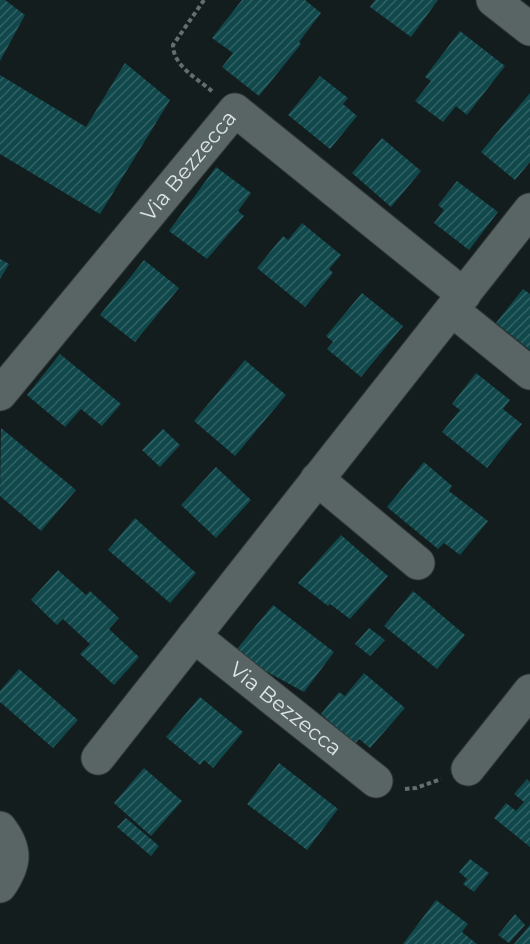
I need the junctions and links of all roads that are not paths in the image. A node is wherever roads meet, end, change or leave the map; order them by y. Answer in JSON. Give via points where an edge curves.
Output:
{"nodes":[{"id":1,"x":493,"y":0,"type":"edge"},
{"id":2,"x":530,"y":29,"type":"edge"},
{"id":3,"x":530,"y":210,"type":"edge"},
{"id":4,"x":458,"y":303,"type":"junction"},
{"id":5,"x":530,"y":373,"type":"edge"},
{"id":6,"x":0,"y":394,"type":"edge"},
{"id":7,"x":317,"y":479,"type":"junction"},
{"id":8,"x":418,"y":563,"type":"dead end"},
{"id":9,"x":194,"y":636,"type":"junction"},
{"id":10,"x":530,"y":691,"type":"edge"},
{"id":11,"x":98,"y":758,"type":"dead end"},
{"id":12,"x":468,"y":769,"type":"road end"},
{"id":13,"x":376,"y":781,"type":"road end"},
{"id":14,"x":0,"y":828,"type":"edge"},
{"id":15,"x":0,"y":886,"type":"edge"}],
"edges":[{"from":1,"to":2,"type":"street"},
{"from":3,"to":4,"type":"street"},
{"from":4,"to":5,"type":"street","name":"Via Bezzecca"},
{"from":4,"to":6,"type":"street","name":"Via Bezzecca","via":[[235,110]]},
{"from":4,"to":7,"type":"street"},
{"from":7,"to":8,"type":"street"},
{"from":7,"to":9,"type":"street"},
{"from":9,"to":11,"type":"street"},
{"from":9,"to":13,"type":"street","name":"Via Bezzecca"},
{"from":10,"to":12,"type":"street"},
{"from":14,"to":15,"type":"street","via":[[13,853],[10,871]]}]}
